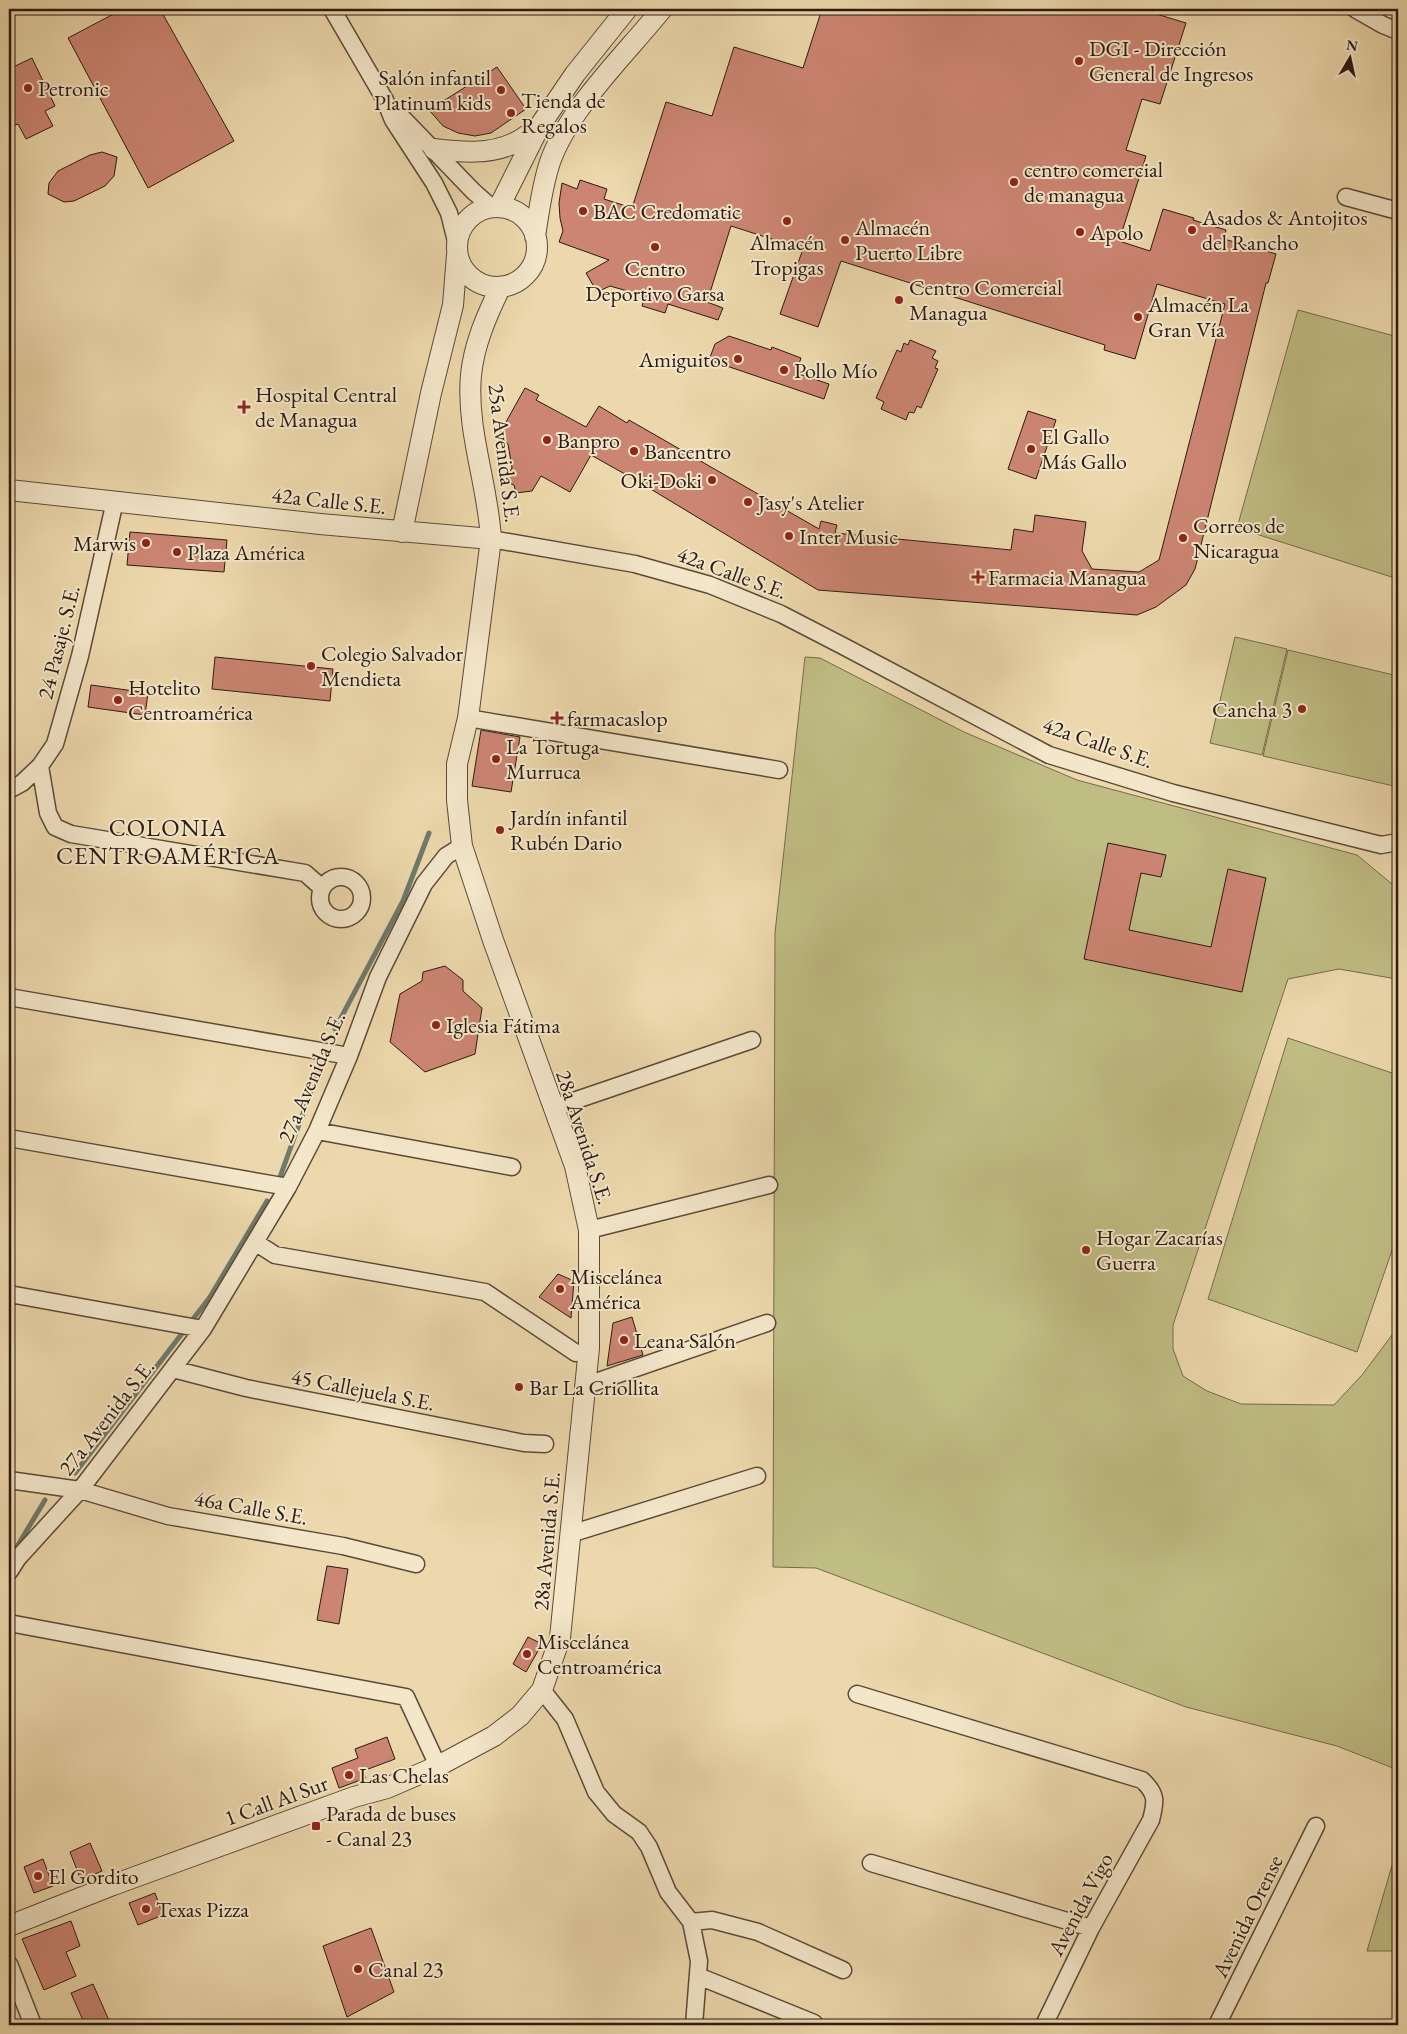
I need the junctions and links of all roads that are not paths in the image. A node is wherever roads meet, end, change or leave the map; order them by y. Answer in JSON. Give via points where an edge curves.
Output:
{"nodes":[{"id":1,"x":332,"y":9,"type":"edge"},
{"id":2,"x":627,"y":9,"type":"edge"},
{"id":3,"x":662,"y":9,"type":"edge"},
{"id":4,"x":1355,"y":9,"type":"edge"},
{"id":5,"x":1398,"y":31,"type":"edge"},
{"id":6,"x":386,"y":100,"type":"junction"},
{"id":7,"x":539,"y":127,"type":"junction"},
{"id":8,"x":434,"y":149,"type":"junction"},
{"id":9,"x":1346,"y":197,"type":"dead end"},
{"id":10,"x":496,"y":207,"type":"junction"},
{"id":11,"x":1398,"y":211,"type":"edge"},
{"id":12,"x":536,"y":236,"type":"junction"},
{"id":13,"x":457,"y":248,"type":"junction"},
{"id":14,"x":500,"y":288,"type":"junction"},
{"id":15,"x":9,"y":490,"type":"edge"},
{"id":16,"x":115,"y":501,"type":"junction"},
{"id":17,"x":402,"y":532,"type":"junction"},
{"id":18,"x":491,"y":539,"type":"junction"},
{"id":19,"x":468,"y":718,"type":"junction"},
{"id":20,"x":40,"y":766,"type":"junction"},
{"id":21,"x":779,"y":770,"type":"dead end"},
{"id":22,"x":13,"y":784,"type":"edge"},
{"id":23,"x":1398,"y":842,"type":"edge"},
{"id":24,"x":1381,"y":845,"type":"junction"},
{"id":25,"x":462,"y":846,"type":"junction"},
{"id":26,"x":1398,"y":851,"type":"edge"},
{"id":27,"x":321,"y":887,"type":"dead end"},
{"id":28,"x":9,"y":997,"type":"edge"},
{"id":29,"x":752,"y":1040,"type":"dead end"},
{"id":30,"x":349,"y":1056,"type":"junction"},
{"id":31,"x":553,"y":1108,"type":"junction"},
{"id":32,"x":317,"y":1131,"type":"junction"},
{"id":33,"x":9,"y":1138,"type":"edge"},
{"id":34,"x":512,"y":1167,"type":"dead end"},
{"id":35,"x":768,"y":1185,"type":"dead end"},
{"id":36,"x":285,"y":1187,"type":"junction"},
{"id":37,"x":589,"y":1230,"type":"junction"},
{"id":38,"x":255,"y":1242,"type":"junction"},
{"id":39,"x":9,"y":1296,"type":"edge"},
{"id":40,"x":767,"y":1323,"type":"dead end"},
{"id":41,"x":198,"y":1328,"type":"junction"},
{"id":42,"x":576,"y":1353,"type":"dead end"},
{"id":43,"x":174,"y":1369,"type":"junction"},
{"id":44,"x":584,"y":1386,"type":"junction"},
{"id":45,"x":546,"y":1444,"type":"dead end"},
{"id":46,"x":757,"y":1476,"type":"dead end"},
{"id":47,"x":9,"y":1480,"type":"edge"},
{"id":48,"x":77,"y":1489,"type":"junction"},
{"id":49,"x":570,"y":1534,"type":"junction"},
{"id":50,"x":416,"y":1564,"type":"dead end"},
{"id":51,"x":9,"y":1572,"type":"edge"},
{"id":52,"x":9,"y":1623,"type":"edge"},
{"id":53,"x":542,"y":1690,"type":"junction"},
{"id":54,"x":857,"y":1694,"type":"dead end"},
{"id":55,"x":438,"y":1766,"type":"junction"},
{"id":56,"x":1316,"y":1826,"type":"dead end"},
{"id":57,"x":871,"y":1863,"type":"dead end"},
{"id":58,"x":691,"y":1922,"type":"junction"},
{"id":59,"x":9,"y":1926,"type":"edge"},
{"id":60,"x":1090,"y":1928,"type":"junction"},
{"id":61,"x":9,"y":1964,"type":"edge"},
{"id":62,"x":843,"y":1970,"type":"dead end"},
{"id":63,"x":698,"y":1976,"type":"junction"},
{"id":64,"x":814,"y":2023,"type":"dead end"},
{"id":65,"x":33,"y":2025,"type":"edge"},
{"id":66,"x":694,"y":2025,"type":"edge"},
{"id":67,"x":1044,"y":2025,"type":"edge"},
{"id":68,"x":1218,"y":2025,"type":"edge"}],
"edges":[{"from":1,"to":6,"type":"street"},
{"from":2,"to":7,"type":"street"},
{"from":3,"to":12,"type":"street","via":[[583,104],[564,132],[543,187]]},
{"from":4,"to":5,"type":"street"},
{"from":6,"to":8,"type":"street"},
{"from":6,"to":13,"type":"street","via":[[393,120],[434,183],[449,213]]},
{"from":7,"to":8,"type":"street","via":[[514,144],[487,151]]},
{"from":7,"to":10,"type":"street"},
{"from":8,"to":10,"type":"street","via":[[473,191]]},
{"from":9,"to":11,"type":"street"},
{"from":10,"to":12,"type":"street","via":[[522,216]]},
{"from":10,"to":13,"type":"street","via":[[469,218],[461,229]]},
{"from":12,"to":14,"type":"street","via":[[534,263],[525,276]]},
{"from":13,"to":14,"type":"street","via":[[462,269],[472,279],[485,286]]},
{"from":13,"to":17,"type":"street","via":[[453,305]]},
{"from":14,"to":18,"type":"street","name":"25a Avenida S.E.","via":[[478,342],[471,376],[474,432],[490,513]]},
{"from":15,"to":16,"type":"street","name":"42a Calle S.E."},
{"from":16,"to":17,"type":"street","name":"42a Calle S.E."},
{"from":16,"to":20,"type":"street","name":"24 Pasaje. S.E.","via":[[80,656],[55,744]]},
{"from":17,"to":18,"type":"street","name":"42a Calle S.E."},
{"from":18,"to":19,"type":"street"},
{"from":18,"to":24,"type":"street","name":"42a Calle S.E.","via":[[635,564],[710,585],[781,614],[1049,755],[1173,793]]},
{"from":19,"to":21,"type":"street"},
{"from":19,"to":25,"type":"street","via":[[457,764]]},
{"from":20,"to":22,"type":"street","name":"24 Pasaje. S.E."},
{"from":20,"to":27,"type":"street","via":[[48,813],[55,826],[71,834],[305,873]]},
{"from":23,"to":24,"type":"street","name":"42a Calle S.E."},
{"from":24,"to":26,"type":"street"},
{"from":25,"to":30,"type":"street","name":"27a Avenida S.E.","via":[[446,856],[424,884],[378,977]]},
{"from":25,"to":31,"type":"street","name":"28a Avenida S.E."},
{"from":28,"to":30,"type":"street"},
{"from":29,"to":31,"type":"street"},
{"from":30,"to":32,"type":"street","name":"27a Avenida S.E."},
{"from":31,"to":37,"type":"street","name":"28a Avenida S.E.","via":[[575,1166]]},
{"from":32,"to":34,"type":"street"},
{"from":32,"to":36,"type":"street","name":"27a Avenida S.E."},
{"from":33,"to":36,"type":"street"},
{"from":35,"to":37,"type":"street"},
{"from":36,"to":38,"type":"street","name":"27a Avenida S.E."},
{"from":37,"to":44,"type":"street","name":"28a Avenida S.E.","via":[[589,1348]]},
{"from":38,"to":41,"type":"street","name":"27a Avenida S.E."},
{"from":38,"to":42,"type":"street","via":[[275,1255],[484,1292]]},
{"from":39,"to":41,"type":"street"},
{"from":40,"to":44,"type":"street"},
{"from":41,"to":43,"type":"street","name":"27a Avenida S.E."},
{"from":43,"to":45,"type":"street","name":"45 Callejuela S.E.","via":[[246,1388],[524,1443]]},
{"from":43,"to":48,"type":"street","name":"27a Avenida S.E."},
{"from":44,"to":49,"type":"street","name":"28a Avenida S.E."},
{"from":46,"to":49,"type":"street"},
{"from":47,"to":48,"type":"street","name":"46a Calle S.E."},
{"from":48,"to":50,"type":"street","name":"46a Calle S.E.","via":[[168,1516],[344,1546]]},
{"from":48,"to":51,"type":"street","name":"27a Avenida S.E."},
{"from":49,"to":53,"type":"street","name":"28a Avenida S.E.","via":[[560,1638]]},
{"from":52,"to":55,"type":"street","via":[[406,1696]]},
{"from":53,"to":55,"type":"street","name":"1 Call Al Sur","via":[[520,1716],[501,1731]]},
{"from":53,"to":58,"type":"street","via":[[564,1719],[596,1792],[614,1814],[639,1832],[668,1892]]},
{"from":54,"to":60,"type":"street","name":"Avenida Vigo","via":[[1142,1780],[1152,1790],[1156,1804],[1151,1820]]},
{"from":55,"to":59,"type":"street","name":"1 Call Al Sur","via":[[387,1788]]},
{"from":56,"to":68,"type":"street","name":"Avenida Orense"},
{"from":57,"to":60,"type":"street"},
{"from":58,"to":62,"type":"street","via":[[712,1920],[758,1932]]},
{"from":58,"to":63,"type":"street","via":[[699,1961]]},
{"from":60,"to":67,"type":"street","name":"Avenida Vigo"},
{"from":61,"to":65,"type":"street"},
{"from":63,"to":64,"type":"street"},
{"from":63,"to":66,"type":"street"}]}
